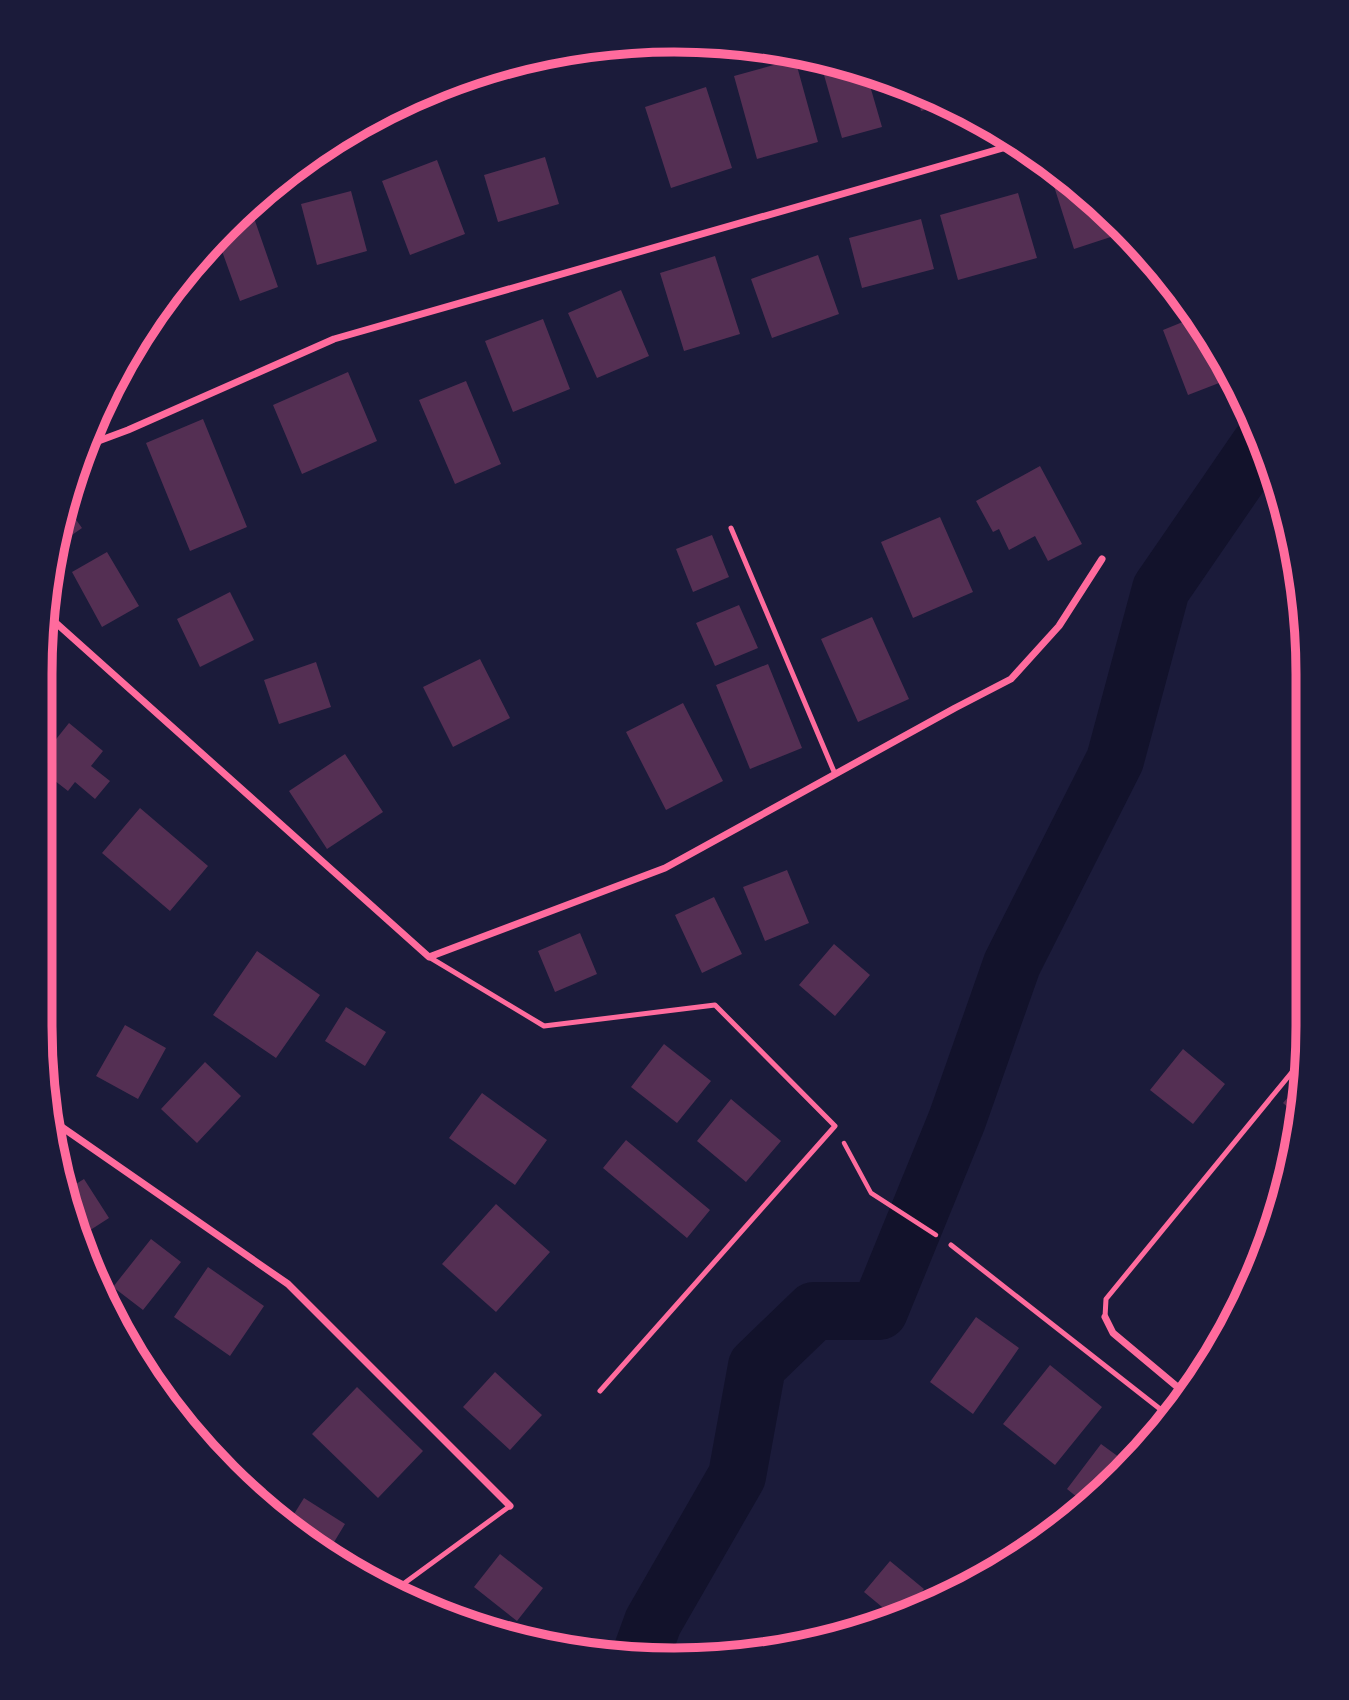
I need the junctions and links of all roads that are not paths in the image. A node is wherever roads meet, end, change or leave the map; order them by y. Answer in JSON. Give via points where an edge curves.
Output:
{"nodes":[{"id":1,"x":1005,"y":148,"type":"edge"},
{"id":2,"x":98,"y":441,"type":"edge"},
{"id":3,"x":731,"y":528,"type":"dead end"},
{"id":4,"x":1102,"y":559,"type":"dead end"},
{"id":5,"x":55,"y":622,"type":"edge"},
{"id":6,"x":835,"y":774,"type":"junction"},
{"id":7,"x":429,"y":957,"type":"junction"},
{"id":8,"x":1295,"y":1069,"type":"edge"},
{"id":9,"x":61,"y":1126,"type":"edge"},
{"id":10,"x":951,"y":1245,"type":"road end"},
{"id":11,"x":1105,"y":1317,"type":"joint"},
{"id":12,"x":1179,"y":1389,"type":"edge"},
{"id":13,"x":600,"y":1391,"type":"dead end"},
{"id":14,"x":1162,"y":1411,"type":"edge"},
{"id":15,"x":510,"y":1506,"type":"joint"},
{"id":16,"x":402,"y":1585,"type":"edge"}],
"edges":[{"from":1,"to":2,"type":"street","via":[[334,339]]},
{"from":3,"to":6,"type":"lane"},
{"from":4,"to":6,"type":"street","via":[[1059,626],[1011,679]]},
{"from":5,"to":7,"type":"street"},
{"from":6,"to":7,"type":"street","via":[[665,868]]},
{"from":7,"to":13,"type":"lane","via":[[544,1026],[715,1005],[835,1126]]},
{"from":8,"to":11,"type":"lane","via":[[1106,1299]]},
{"from":9,"to":15,"type":"street","via":[[288,1284]]},
{"from":10,"to":14,"type":"lane"},
{"from":11,"to":12,"type":"street","via":[[1113,1333]]},
{"from":15,"to":16,"type":"lane"}]}
